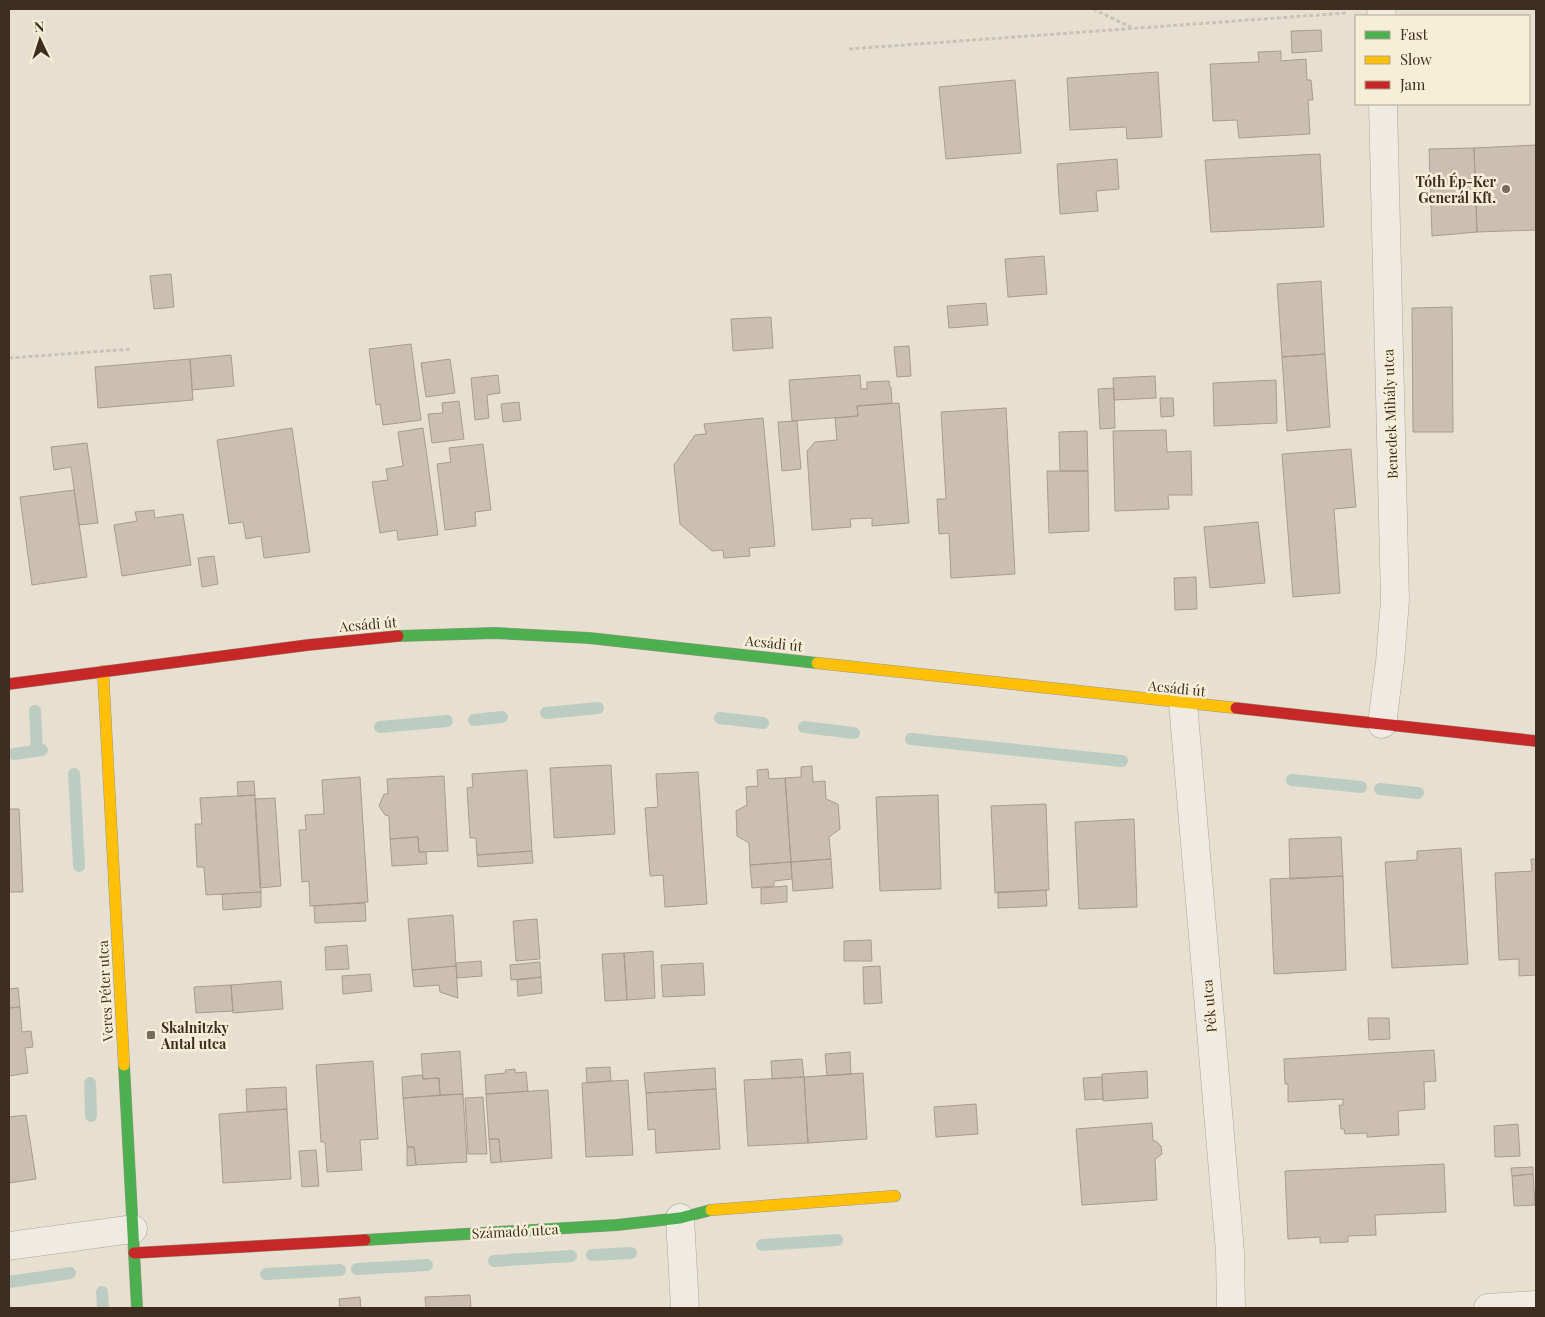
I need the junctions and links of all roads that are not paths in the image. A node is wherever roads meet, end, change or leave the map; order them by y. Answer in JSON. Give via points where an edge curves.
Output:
{"nodes":[{"id":1,"x":1383,"y":105,"type":"edge"},
{"id":2,"x":103,"y":671,"type":"junction"},
{"id":3,"x":9,"y":684,"type":"edge"},
{"id":4,"x":1183,"y":704,"type":"junction"},
{"id":5,"x":1382,"y":724,"type":"junction"},
{"id":6,"x":1536,"y":741,"type":"edge"},
{"id":7,"x":895,"y":1196,"type":"dead end"},
{"id":8,"x":680,"y":1218,"type":"junction"},
{"id":9,"x":133,"y":1241,"type":"junction"},
{"id":10,"x":9,"y":1246,"type":"edge"},
{"id":11,"x":1536,"y":1305,"type":"edge"},
{"id":12,"x":137,"y":1308,"type":"edge"},
{"id":13,"x":685,"y":1308,"type":"edge"},
{"id":14,"x":1231,"y":1308,"type":"edge"},
{"id":15,"x":1488,"y":1308,"type":"edge"}],
"edges":[{"from":1,"to":5,"type":"street","name":"Benedek Mihály utca","via":[[1395,600]]},
{"from":2,"to":3,"type":"main road","name":"Acsádi út"},
{"from":2,"to":4,"type":"main road","name":"Acsádi út","via":[[326,643],[400,636],[495,633],[589,638]]},
{"from":2,"to":9,"type":"main road","name":"Veres Péter utca"},
{"from":4,"to":5,"type":"main road","name":"Acsádi út"},
{"from":4,"to":14,"type":"street","name":"Pék utca","via":[[1230,1252]]},
{"from":5,"to":6,"type":"main road","name":"Acsádi út"},
{"from":7,"to":8,"type":"main road","name":"Számadó utca","via":[[727,1208]]},
{"from":8,"to":9,"type":"main road","name":"Számadó utca","via":[[617,1225]]},
{"from":8,"to":13,"type":"street"},
{"from":9,"to":10,"type":"street"},
{"from":9,"to":12,"type":"main road","name":"Veres Péter utca"},
{"from":11,"to":15,"type":"street"}]}
